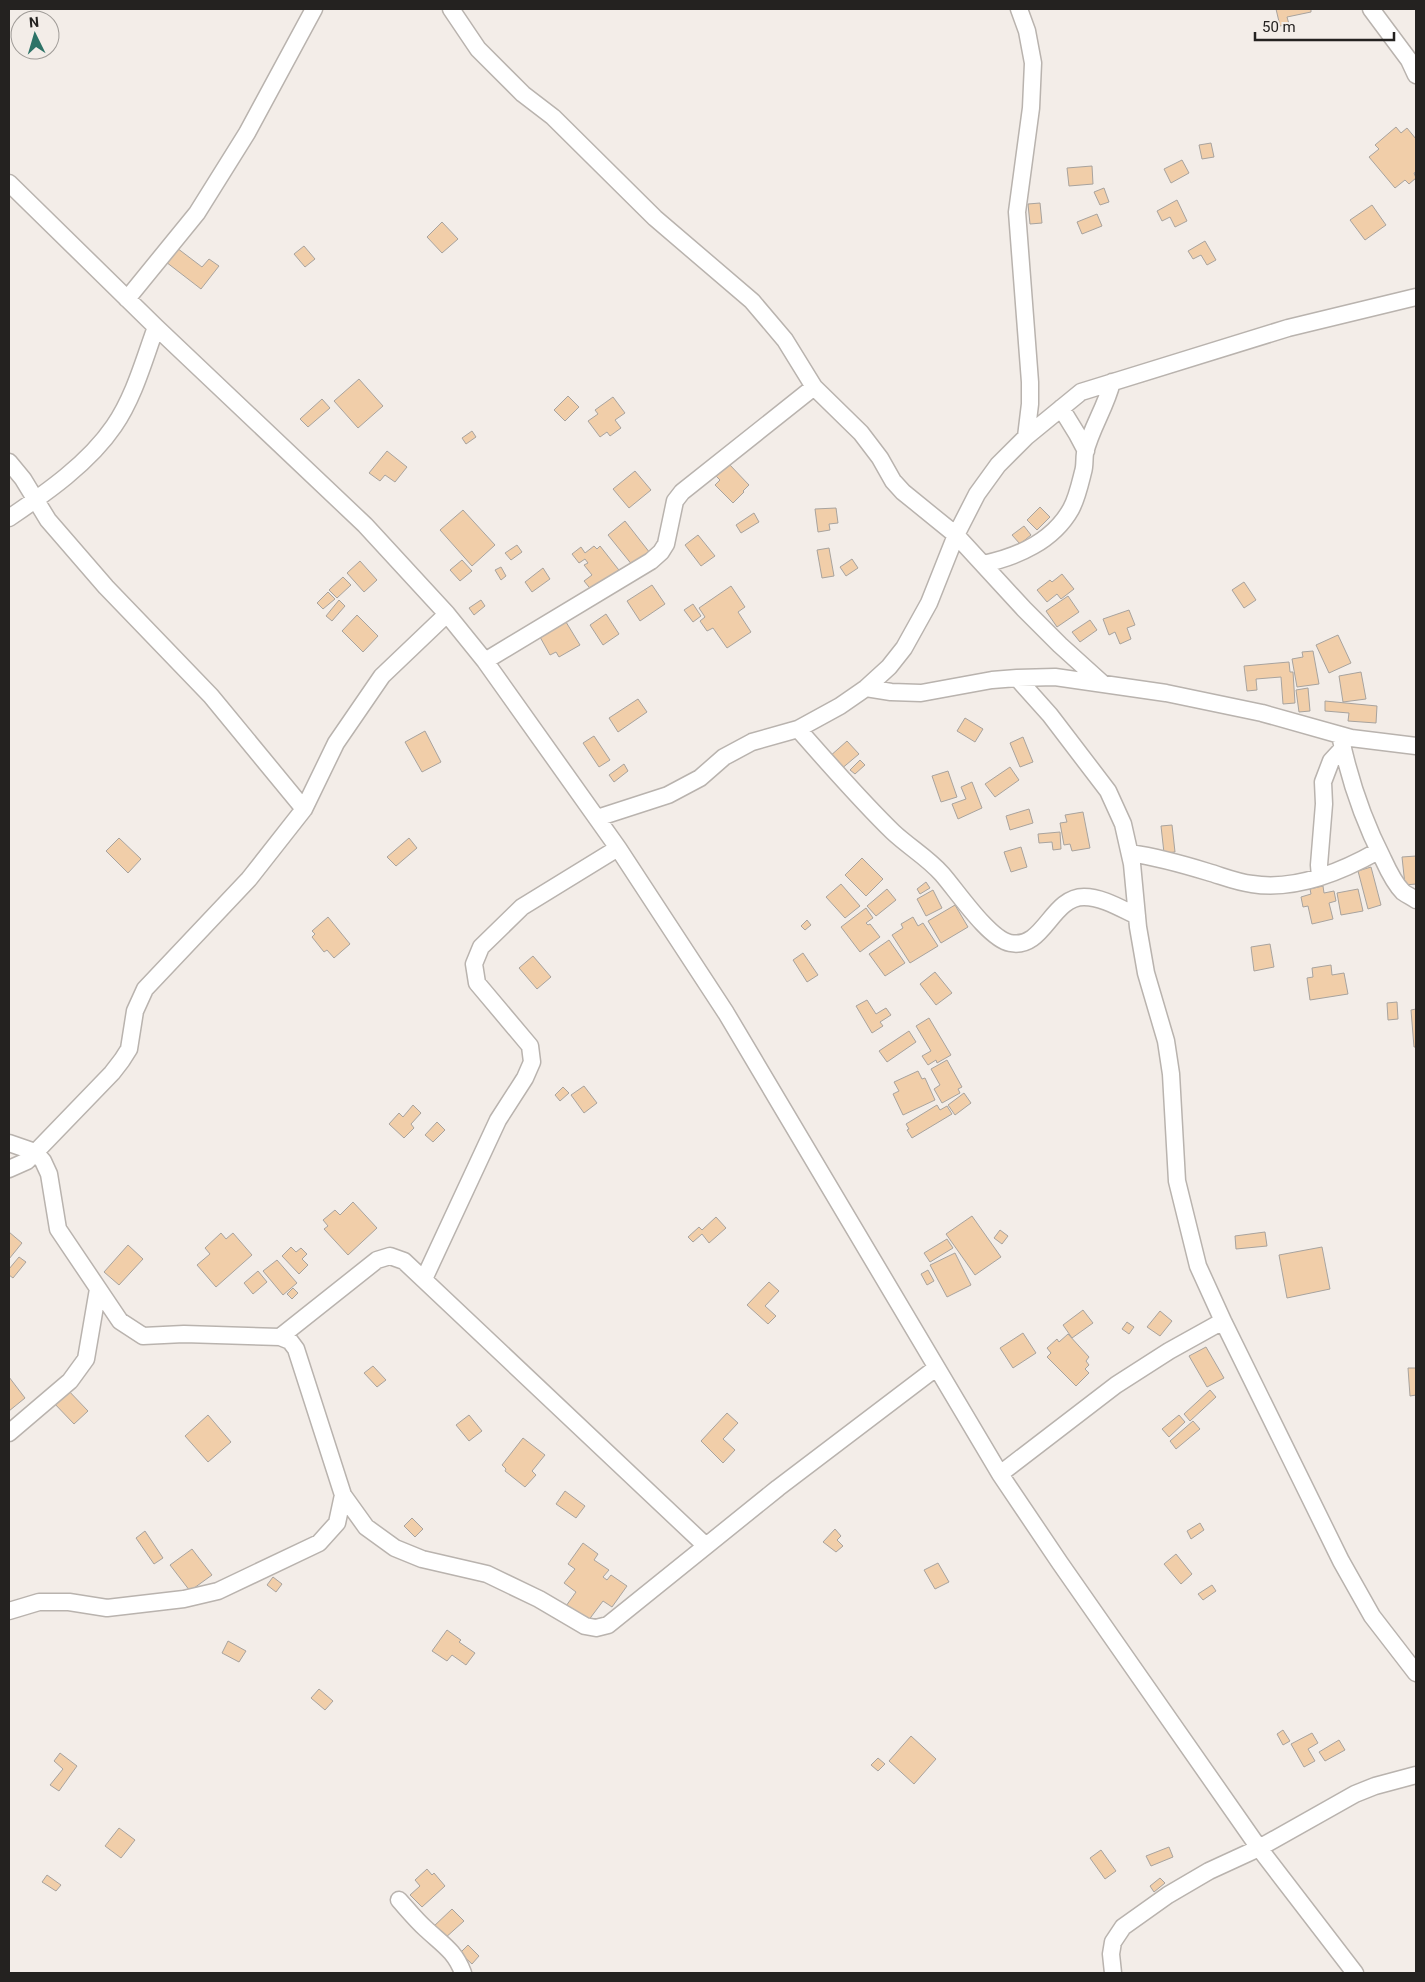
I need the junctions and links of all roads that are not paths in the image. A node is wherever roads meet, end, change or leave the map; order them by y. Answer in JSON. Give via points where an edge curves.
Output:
{"nodes":[{"id":1,"x":314,"y":9,"type":"edge"},
{"id":2,"x":451,"y":9,"type":"edge"},
{"id":3,"x":1019,"y":9,"type":"edge"},
{"id":4,"x":1371,"y":9,"type":"edge"},
{"id":5,"x":1416,"y":75,"type":"edge"},
{"id":6,"x":9,"y":183,"type":"edge"},
{"id":7,"x":1416,"y":297,"type":"edge"},
{"id":8,"x":127,"y":299,"type":"junction"},
{"id":9,"x":156,"y":328,"type":"junction"},
{"id":10,"x":1112,"y":382,"type":"junction"},
{"id":11,"x":814,"y":387,"type":"junction"},
{"id":12,"x":1061,"y":408,"type":"junction"},
{"id":13,"x":1026,"y":437,"type":"junction"},
{"id":14,"x":1086,"y":451,"type":"junction"},
{"id":15,"x":9,"y":462,"type":"edge"},
{"id":16,"x":36,"y":499,"type":"junction"},
{"id":17,"x":9,"y":518,"type":"edge"},
{"id":18,"x":956,"y":535,"type":"junction"},
{"id":19,"x":983,"y":564,"type":"junction"},
{"id":20,"x":447,"y":614,"type":"junction"},
{"id":21,"x":485,"y":661,"type":"junction"},
{"id":22,"x":1017,"y":678,"type":"junction"},
{"id":23,"x":1102,"y":683,"type":"junction"},
{"id":24,"x":866,"y":688,"type":"junction"},
{"id":25,"x":798,"y":729,"type":"junction"},
{"id":26,"x":1341,"y":742,"type":"junction"},
{"id":27,"x":1416,"y":746,"type":"edge"},
{"id":28,"x":304,"y":809,"type":"junction"},
{"id":29,"x":597,"y":818,"type":"junction"},
{"id":30,"x":618,"y":848,"type":"junction"},
{"id":31,"x":1378,"y":851,"type":"junction"},
{"id":32,"x":1130,"y":853,"type":"junction"},
{"id":33,"x":1320,"y":877,"type":"junction"},
{"id":34,"x":1416,"y":900,"type":"edge"},
{"id":35,"x":1137,"y":916,"type":"junction"},
{"id":36,"x":9,"y":1143,"type":"edge"},
{"id":37,"x":35,"y":1152,"type":"junction"},
{"id":38,"x":9,"y":1169,"type":"edge"},
{"id":39,"x":424,"y":1279,"type":"junction"},
{"id":40,"x":98,"y":1290,"type":"junction"},
{"id":41,"x":1223,"y":1321,"type":"junction"},
{"id":42,"x":280,"y":1337,"type":"junction"},
{"id":43,"x":936,"y":1368,"type":"junction"},
{"id":44,"x":9,"y":1433,"type":"edge"},
{"id":45,"x":1000,"y":1474,"type":"junction"},
{"id":46,"x":343,"y":1495,"type":"junction"},
{"id":47,"x":706,"y":1546,"type":"junction"},
{"id":48,"x":9,"y":1611,"type":"edge"},
{"id":49,"x":1416,"y":1673,"type":"edge"},
{"id":50,"x":1416,"y":1775,"type":"edge"},
{"id":51,"x":1259,"y":1848,"type":"junction"},
{"id":52,"x":399,"y":1900,"type":"dead end"},
{"id":53,"x":463,"y":1973,"type":"edge"},
{"id":54,"x":1113,"y":1973,"type":"edge"},
{"id":55,"x":1355,"y":1973,"type":"edge"}],
"edges":[{"from":1,"to":8,"type":"street","via":[[247,133],[197,213]]},
{"from":2,"to":11,"type":"street","via":[[478,49],[523,94],[553,117],[655,218],[752,301],[784,340]]},
{"from":3,"to":13,"type":"street","via":[[1033,63],[1031,108],[1017,212],[1030,382]]},
{"from":4,"to":5,"type":"street","via":[[1409,60]]},
{"from":6,"to":8,"type":"street"},
{"from":7,"to":10,"type":"street","via":[[1288,328]]},
{"from":8,"to":9,"type":"street"},
{"from":9,"to":16,"type":"street","via":[[134,386],[115,424],[93,454]]},
{"from":9,"to":20,"type":"street","via":[[365,525]]},
{"from":10,"to":12,"type":"street","via":[[1081,392]]},
{"from":10,"to":14,"type":"street"},
{"from":11,"to":18,"type":"street","via":[[861,432],[903,492]]},
{"from":11,"to":21,"type":"street","via":[[682,492],[675,501],[666,544],[651,561]]},
{"from":12,"to":13,"type":"street"},
{"from":12,"to":14,"type":"street"},
{"from":13,"to":18,"type":"street","via":[[998,465],[982,487]]},
{"from":14,"to":19,"type":"street","via":[[1078,492],[1060,524],[1027,550]]},
{"from":15,"to":16,"type":"street"},
{"from":16,"to":17,"type":"street"},
{"from":16,"to":28,"type":"street","via":[[61,536],[211,696]]},
{"from":18,"to":19,"type":"street"},
{"from":18,"to":24,"type":"street","via":[[929,603],[904,648]]},
{"from":19,"to":23,"type":"street","via":[[1048,633]]},
{"from":20,"to":21,"type":"street"},
{"from":20,"to":28,"type":"street","via":[[382,676],[336,743]]},
{"from":21,"to":29,"type":"street"},
{"from":22,"to":23,"type":"street","via":[[1055,677]]},
{"from":22,"to":24,"type":"street","via":[[921,693]]},
{"from":22,"to":32,"type":"street","via":[[1108,791],[1123,824]]},
{"from":23,"to":26,"type":"street","via":[[1237,707]]},
{"from":24,"to":25,"type":"street"},
{"from":25,"to":29,"type":"street","via":[[752,742],[724,758],[700,778],[668,795]]},
{"from":25,"to":35,"type":"street","via":[[868,806],[941,873],[988,929],[1002,940],[1010,944],[1032,939],[1056,911],[1078,898],[1101,900]]},
{"from":26,"to":27,"type":"street"},
{"from":26,"to":31,"type":"street","via":[[1354,792]]},
{"from":26,"to":33,"type":"street","via":[[1323,782]]},
{"from":28,"to":37,"type":"street","via":[[249,879],[145,989],[135,1012],[129,1049],[122,1060]]},
{"from":29,"to":30,"type":"street"},
{"from":30,"to":39,"type":"street","via":[[522,907],[481,947],[474,964],[477,983],[530,1046],[532,1062],[498,1120]]},
{"from":30,"to":43,"type":"street","via":[[726,1013]]},
{"from":31,"to":33,"type":"street","via":[[1352,866]]},
{"from":31,"to":34,"type":"street","via":[[1393,880]]},
{"from":32,"to":33,"type":"street","via":[[1252,884],[1280,885]]},
{"from":32,"to":35,"type":"street"},
{"from":35,"to":41,"type":"street","via":[[1146,973],[1166,1041],[1171,1074],[1177,1181],[1198,1266]]},
{"from":36,"to":37,"type":"street"},
{"from":37,"to":38,"type":"street"},
{"from":37,"to":40,"type":"street","via":[[49,1174],[58,1229]]},
{"from":39,"to":42,"type":"street","via":[[404,1261],[390,1256],[376,1260]]},
{"from":39,"to":47,"type":"street"},
{"from":40,"to":42,"type":"street","via":[[120,1321],[144,1336]]},
{"from":40,"to":44,"type":"street","via":[[86,1358],[70,1381]]},
{"from":41,"to":45,"type":"street","via":[[1116,1385]]},
{"from":41,"to":49,"type":"street","via":[[1341,1561],[1372,1616]]},
{"from":42,"to":46,"type":"street","via":[[290,1341],[296,1349]]},
{"from":43,"to":45,"type":"street"},
{"from":43,"to":47,"type":"street"},
{"from":45,"to":51,"type":"street"},
{"from":46,"to":47,"type":"street","via":[[366,1527],[395,1548],[422,1559],[487,1574],[540,1599],[585,1626],[596,1628],[608,1625]]},
{"from":46,"to":48,"type":"street","via":[[338,1523],[319,1543],[218,1591],[184,1599],[107,1608],[69,1602],[38,1602]]},
{"from":50,"to":51,"type":"street","via":[[1355,1794]]},
{"from":51,"to":54,"type":"street","via":[[1201,1875],[1123,1927],[1113,1942]]},
{"from":51,"to":55,"type":"street"},
{"from":52,"to":53,"type":"street","via":[[447,1946]]}]}
